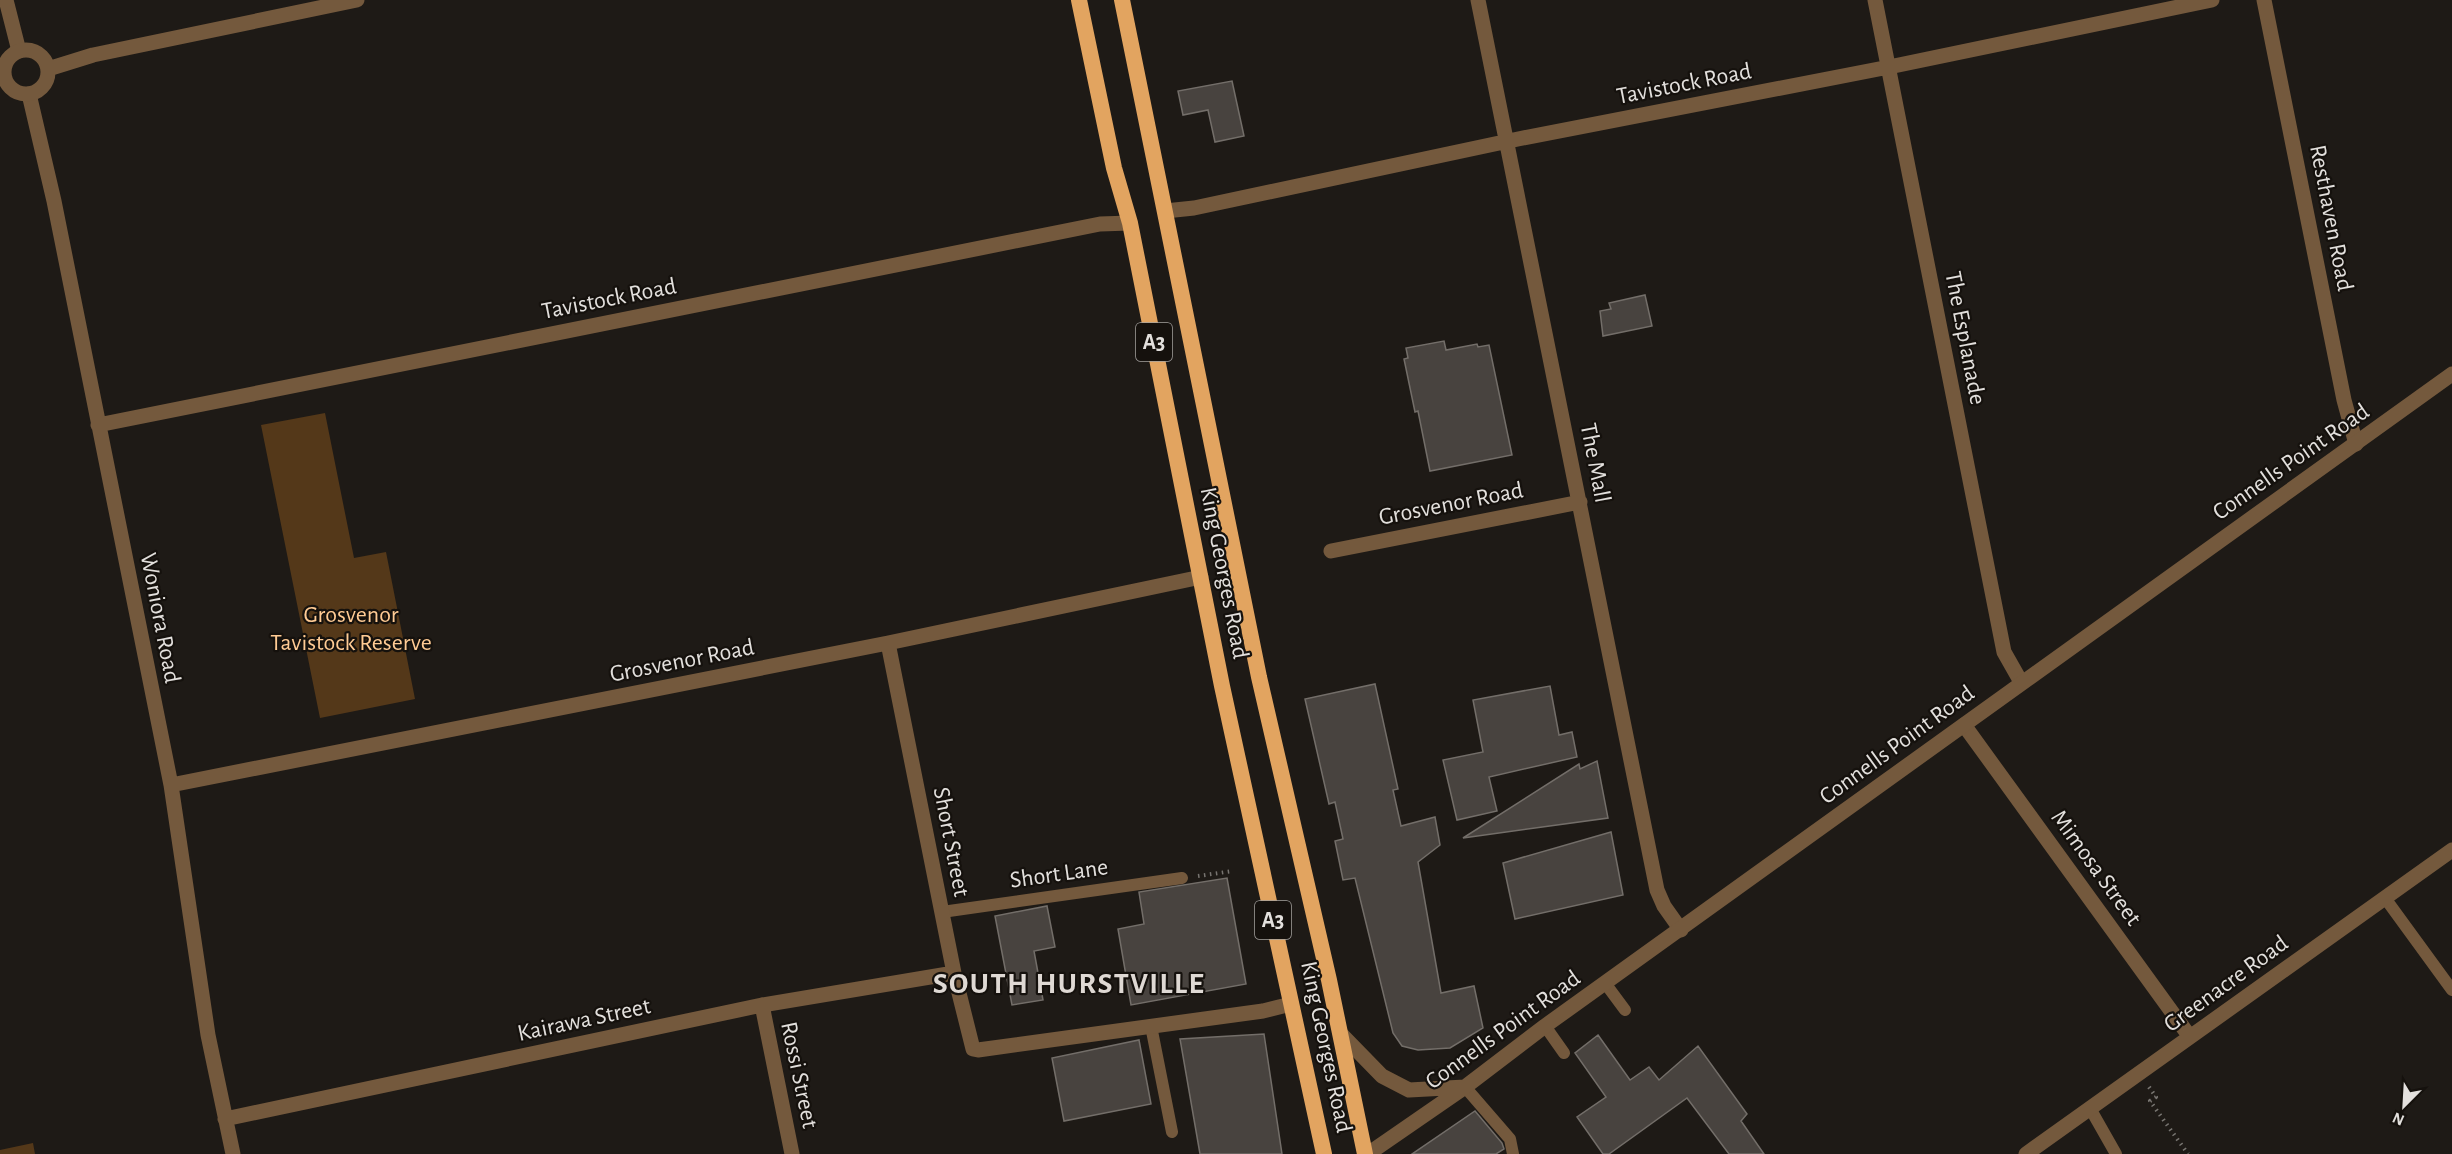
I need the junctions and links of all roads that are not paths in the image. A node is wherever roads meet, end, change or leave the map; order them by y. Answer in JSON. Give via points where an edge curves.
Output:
{"nodes":[{"id":1,"x":6,"y":0,"type":"edge"},
{"id":2,"x":357,"y":0,"type":"edge"},
{"id":3,"x":1079,"y":0,"type":"edge"},
{"id":4,"x":1122,"y":0,"type":"edge"},
{"id":5,"x":1478,"y":0,"type":"edge"},
{"id":6,"x":1875,"y":0,"type":"edge"},
{"id":7,"x":2212,"y":0,"type":"edge"},
{"id":8,"x":2264,"y":0,"type":"edge"},
{"id":9,"x":19,"y":51,"type":"junction"},
{"id":10,"x":1889,"y":67,"type":"junction"},
{"id":11,"x":48,"y":69,"type":"junction"},
{"id":12,"x":2,"y":74,"type":"edge"},
{"id":13,"x":29,"y":94,"type":"junction"},
{"id":14,"x":1506,"y":141,"type":"junction"},
{"id":15,"x":1165,"y":211,"type":"junction"},
{"id":16,"x":1130,"y":223,"type":"junction"},
{"id":17,"x":2452,"y":374,"type":"edge"},
{"id":18,"x":98,"y":425,"type":"junction"},
{"id":19,"x":2356,"y":444,"type":"junction"},
{"id":20,"x":1580,"y":502,"type":"junction"},
{"id":21,"x":1331,"y":551,"type":"dead end"},
{"id":22,"x":1201,"y":577,"type":"junction"},
{"id":23,"x":888,"y":643,"type":"junction"},
{"id":24,"x":2021,"y":682,"type":"junction"},
{"id":25,"x":1964,"y":725,"type":"junction"},
{"id":26,"x":171,"y":785,"type":"junction"},
{"id":27,"x":2452,"y":850,"type":"edge"},
{"id":28,"x":1182,"y":878,"type":"road end"},
{"id":29,"x":2385,"y":898,"type":"junction"},
{"id":30,"x":942,"y":912,"type":"junction"},
{"id":31,"x":1681,"y":930,"type":"junction"},
{"id":32,"x":954,"y":974,"type":"junction"},
{"id":33,"x":1605,"y":983,"type":"junction"},
{"id":34,"x":2452,"y":990,"type":"edge"},
{"id":35,"x":1292,"y":1004,"type":"junction"},
{"id":36,"x":762,"y":1005,"type":"junction"},
{"id":37,"x":1625,"y":1010,"type":"dead end"},
{"id":38,"x":1151,"y":1026,"type":"junction"},
{"id":39,"x":1545,"y":1026,"type":"junction"},
{"id":40,"x":1341,"y":1034,"type":"junction"},
{"id":41,"x":2190,"y":1037,"type":"junction"},
{"id":42,"x":1564,"y":1053,"type":"dead end"},
{"id":43,"x":1465,"y":1087,"type":"junction"},
{"id":44,"x":2091,"y":1110,"type":"junction"},
{"id":45,"x":225,"y":1119,"type":"junction"},
{"id":46,"x":1172,"y":1132,"type":"dead end"},
{"id":47,"x":232,"y":1154,"type":"edge"},
{"id":48,"x":792,"y":1154,"type":"edge"},
{"id":49,"x":1324,"y":1154,"type":"edge"},
{"id":50,"x":1367,"y":1154,"type":"edge"},
{"id":51,"x":1513,"y":1154,"type":"edge"},
{"id":52,"x":2026,"y":1154,"type":"edge"},
{"id":53,"x":2116,"y":1154,"type":"edge"}],
"edges":[{"from":1,"to":9,"type":"street"},
{"from":2,"to":11,"type":"street","via":[[93,55]]},
{"from":3,"to":16,"type":"highway","name":"King Georges Road","number":"A3","via":[[1114,168]]},
{"from":4,"to":15,"type":"highway","name":"King Georges Road","number":"A3"},
{"from":5,"to":14,"type":"street","name":"The Mall"},
{"from":6,"to":10,"type":"street","name":"The Esplanade"},
{"from":7,"to":10,"type":"street","name":"Tavistock Road"},
{"from":8,"to":19,"type":"street","name":"Resthaven Road"},
{"from":9,"to":11,"type":"street","via":[[38,53]]},
{"from":9,"to":12,"type":"street","via":[[8,59]]},
{"from":10,"to":14,"type":"street","name":"Tavistock Road"},
{"from":10,"to":24,"type":"street","name":"The Esplanade","via":[[2004,652]]},
{"from":11,"to":13,"type":"street","via":[[41,88]]},
{"from":12,"to":13,"type":"street","via":[[15,91]]},
{"from":13,"to":18,"type":"street","name":"Woniora Road"},
{"from":14,"to":15,"type":"street","name":"Tavistock Road"},
{"from":14,"to":20,"type":"street","name":"The Mall"},
{"from":15,"to":40,"type":"highway","name":"King Georges Road","number":"A3","via":[[1265,707]]},
{"from":16,"to":18,"type":"street","name":"Tavistock Road","via":[[1100,224]]},
{"from":16,"to":22,"type":"highway","name":"King Georges Road","number":"A3"},
{"from":17,"to":19,"type":"street","name":"Connells Point Road"},
{"from":18,"to":26,"type":"street","name":"Woniora Road"},
{"from":19,"to":24,"type":"street","name":"Connells Point Road"},
{"from":20,"to":21,"type":"street","name":"Grosvenor Road"},
{"from":20,"to":31,"type":"street","name":"The Mall","via":[[1657,890]]},
{"from":22,"to":23,"type":"street","name":"Grosvenor Road"},
{"from":22,"to":35,"type":"highway","name":"King Georges Road","number":"A3"},
{"from":23,"to":26,"type":"street","name":"Grosvenor Road"},
{"from":23,"to":30,"type":"street","name":"Short Street"},
{"from":24,"to":25,"type":"street","name":"Connells Point Road"},
{"from":25,"to":31,"type":"street","name":"Connells Point Road"},
{"from":25,"to":41,"type":"street","name":"Mimosa Street"},
{"from":26,"to":45,"type":"street","name":"Woniora Road","via":[[196,966]]},
{"from":27,"to":29,"type":"street","name":"Greenacre Road"},
{"from":28,"to":30,"type":"lane","name":"Short Lane"},
{"from":29,"to":34,"type":"lane"},
{"from":29,"to":41,"type":"street","name":"Greenacre Road"},
{"from":30,"to":32,"type":"street","name":"Short Street"},
{"from":31,"to":33,"type":"street","name":"Connells Point Road"},
{"from":32,"to":36,"type":"street","name":"Kairawa Street"},
{"from":32,"to":38,"type":"street","name":"Short Street","via":[[973,1049]]},
{"from":33,"to":37,"type":"lane"},
{"from":33,"to":39,"type":"street","name":"Connells Point Road"},
{"from":35,"to":38,"type":"street"},
{"from":35,"to":49,"type":"highway","name":"King Georges Road","number":"A3"},
{"from":36,"to":45,"type":"street","name":"Kairawa Street"},
{"from":36,"to":48,"type":"street","name":"Rossi Street"},
{"from":38,"to":46,"type":"lane"},
{"from":39,"to":42,"type":"lane"},
{"from":39,"to":43,"type":"street","name":"Connells Point Road"},
{"from":40,"to":43,"type":"street","via":[[1382,1077],[1403,1088]]},
{"from":40,"to":50,"type":"highway","name":"King Georges Road","number":"A3"},
{"from":41,"to":44,"type":"street","name":"Greenacre Road"},
{"from":43,"to":50,"type":"street","name":"Connells Point Road"},
{"from":43,"to":51,"type":"lane","via":[[1509,1139]]},
{"from":44,"to":52,"type":"street","name":"Greenacre Road"},
{"from":44,"to":53,"type":"lane"},
{"from":45,"to":47,"type":"street","name":"Woniora Road"}]}
